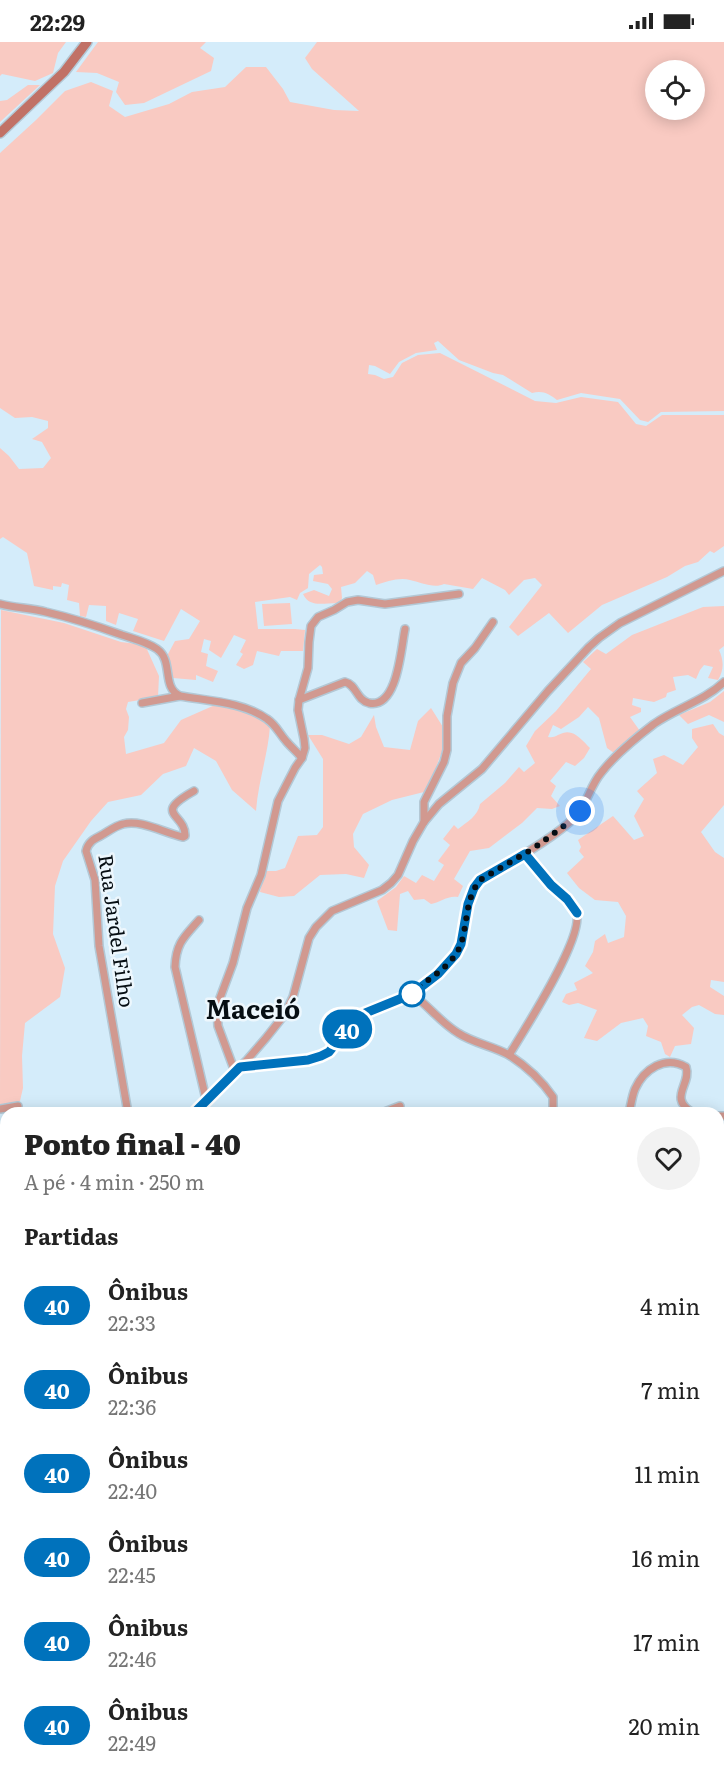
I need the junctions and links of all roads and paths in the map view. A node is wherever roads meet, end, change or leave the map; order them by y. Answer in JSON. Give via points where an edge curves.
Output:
{"nodes":[{"id":1,"x":87,"y":42,"type":"edge"},
{"id":2,"x":0,"y":133,"type":"edge"},
{"id":3,"x":724,"y":571,"type":"edge"},
{"id":4,"x":459,"y":594,"type":"dead end"},
{"id":5,"x":0,"y":604,"type":"edge"},
{"id":6,"x":493,"y":622,"type":"dead end"},
{"id":7,"x":405,"y":628,"type":"dead end"},
{"id":8,"x":724,"y":682,"type":"edge"},
{"id":9,"x":180,"y":696,"type":"junction"},
{"id":10,"x":298,"y":700,"type":"junction"},
{"id":11,"x":142,"y":703,"type":"dead end"},
{"id":12,"x":302,"y":758,"type":"junction"},
{"id":13,"x":194,"y":791,"type":"dead end"},
{"id":14,"x":424,"y":822,"type":"junction"},
{"id":15,"x":525,"y":854,"type":"junction"},
{"id":16,"x":199,"y":920,"type":"dead end"},
{"id":17,"x":412,"y":994,"type":"junction"},
{"id":18,"x":509,"y":1055,"type":"junction"},
{"id":19,"x":237,"y":1070,"type":"junction"},
{"id":20,"x":206,"y":1100,"type":"junction"},
{"id":21,"x":18,"y":1106,"type":"dead end"},
{"id":22,"x":12,"y":1107,"type":"edge"},
{"id":23,"x":127,"y":1107,"type":"edge"},
{"id":24,"x":200,"y":1107,"type":"edge"},
{"id":25,"x":553,"y":1107,"type":"edge"},
{"id":26,"x":630,"y":1107,"type":"edge"},
{"id":27,"x":686,"y":1107,"type":"edge"}],
"edges":[{"from":1,"to":2,"type":"main road","via":[[64,72]]},
{"from":3,"to":14,"type":"street","via":[[620,623],[599,638],[482,769],[439,804]]},
{"from":4,"to":10,"type":"street","via":[[385,604],[357,600],[318,617],[311,626],[308,668]]},
{"from":5,"to":9,"type":"street","via":[[45,612],[145,642],[165,658],[171,689]]},
{"from":6,"to":14,"type":"street","via":[[461,663],[453,683],[447,716],[447,750],[424,802]]},
{"from":7,"to":10,"type":"street","via":[[394,684],[383,699],[376,703],[362,700],[352,684],[345,682]]},
{"from":8,"to":15,"type":"street","via":[[702,699],[654,724],[620,753],[600,773],[575,817]]},
{"from":9,"to":11,"type":"street"},
{"from":9,"to":12,"type":"street","via":[[253,711],[279,729]]},
{"from":10,"to":12,"type":"street","via":[[305,748]]},
{"from":12,"to":19,"type":"street","via":[[278,801],[261,875],[217,1006],[218,1026]]},
{"from":13,"to":23,"type":"street","name":"Rua Jardel Filho","via":[[173,807],[185,836],[125,823],[87,847],[95,880],[99,946]]},
{"from":14,"to":19,"type":"street","via":[[398,875],[382,891],[332,911],[316,927],[285,1014]]},
{"from":15,"to":17,"type":"street","via":[[480,880],[468,904],[456,954]]},
{"from":15,"to":18,"type":"street","via":[[567,899],[577,913],[578,924],[555,980]]},
{"from":16,"to":20,"type":"street","via":[[181,939],[176,968]]},
{"from":17,"to":18,"type":"street","via":[[460,1035]]},
{"from":17,"to":19,"type":"street","via":[[358,1016],[329,1052],[321,1056]]},
{"from":18,"to":25,"type":"street","via":[[548,1090]]},
{"from":19,"to":20,"type":"street"},
{"from":20,"to":24,"type":"street"},
{"from":21,"to":22,"type":"street"},
{"from":26,"to":27,"type":"street","via":[[638,1083],[650,1069],[668,1062],[686,1067],[688,1075],[680,1093]]}]}
